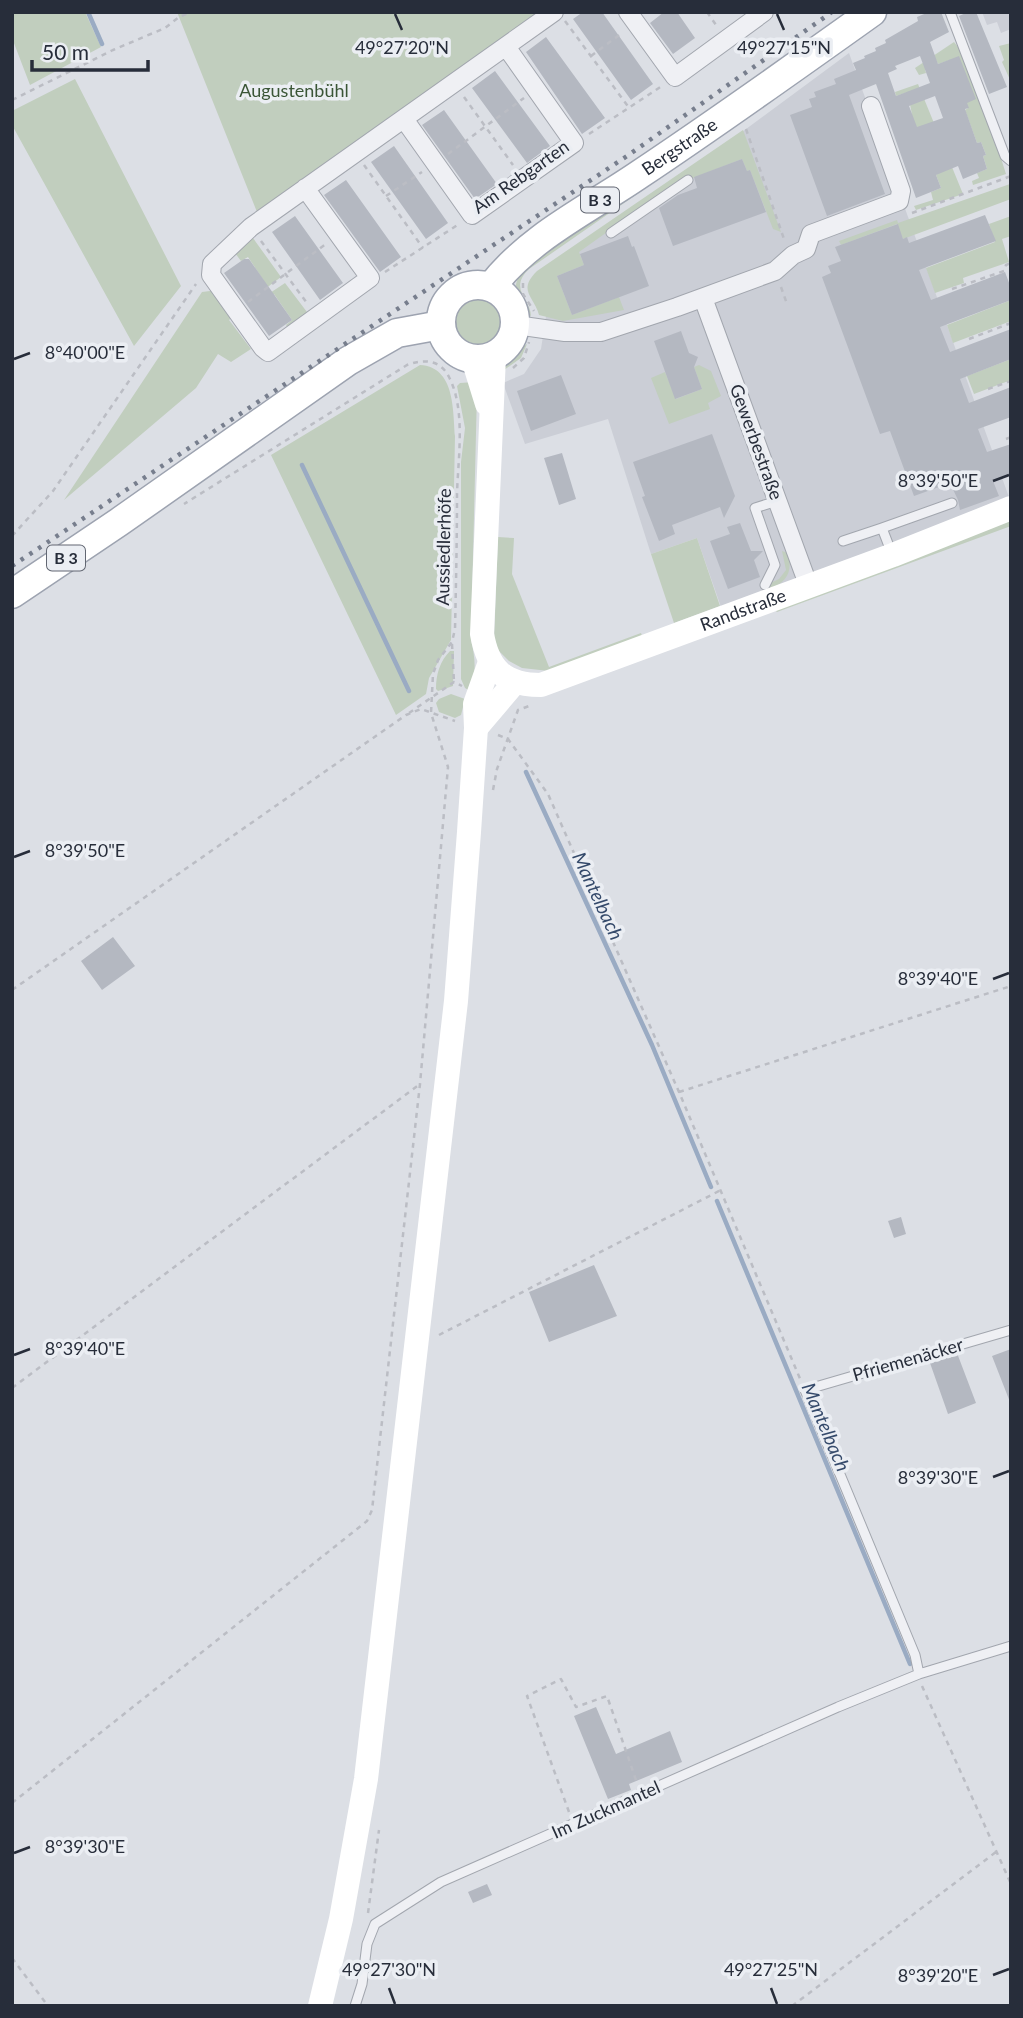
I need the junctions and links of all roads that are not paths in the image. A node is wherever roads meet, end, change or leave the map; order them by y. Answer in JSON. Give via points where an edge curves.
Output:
{"nodes":[{"id":1,"x":556,"y":12,"type":"edge"},
{"id":2,"x":764,"y":12,"type":"edge"},
{"id":3,"x":872,"y":12,"type":"edge"},
{"id":4,"x":950,"y":12,"type":"edge"},
{"id":5,"x":632,"y":18,"type":"edge"},
{"id":6,"x":507,"y":47,"type":"junction"},
{"id":7,"x":871,"y":106,"type":"dead end"},
{"id":8,"x":404,"y":119,"type":"junction"},
{"id":9,"x":1011,"y":161,"type":"edge"},
{"id":10,"x":688,"y":180,"type":"dead end"},
{"id":11,"x":305,"y":188,"type":"junction"},
{"id":12,"x":611,"y":233,"type":"dead end"},
{"id":13,"x":491,"y":286,"type":"junction"},
{"id":14,"x":704,"y":298,"type":"junction"},
{"id":15,"x":441,"y":325,"type":"junction"},
{"id":16,"x":516,"y":325,"type":"junction"},
{"id":17,"x":484,"y":357,"type":"junction"},
{"id":18,"x":777,"y":501,"type":"junction"},
{"id":19,"x":952,"y":503,"type":"dead end"},
{"id":20,"x":1011,"y":509,"type":"edge"},
{"id":21,"x":882,"y":528,"type":"junction"},
{"id":22,"x":843,"y":541,"type":"dead end"},
{"id":23,"x":893,"y":555,"type":"junction"},
{"id":24,"x":765,"y":585,"type":"dead end"},
{"id":25,"x":809,"y":587,"type":"junction"},
{"id":26,"x":12,"y":594,"type":"edge"},
{"id":27,"x":487,"y":657,"type":"junction"},
{"id":28,"x":515,"y":682,"type":"junction"},
{"id":29,"x":476,"y":728,"type":"junction"},
{"id":30,"x":1011,"y":1330,"type":"edge"},
{"id":31,"x":1011,"y":1646,"type":"edge"},
{"id":32,"x":919,"y":1674,"type":"junction"},
{"id":33,"x":320,"y":2006,"type":"edge"},
{"id":34,"x":355,"y":2006,"type":"edge"}],
"edges":[{"from":1,"to":6,"type":"street"},
{"from":2,"to":5,"type":"street","via":[[676,77]]},
{"from":3,"to":13,"type":"main road","name":"Bergstraße","number":"B 3","via":[[523,251]]},
{"from":4,"to":9,"type":"lane","via":[[1005,156]]},
{"from":6,"to":8,"type":"street"},
{"from":6,"to":8,"type":"street","name":"Am Rebgarten","via":[[574,143],[523,179],[471,215]]},
{"from":7,"to":14,"type":"street","via":[[901,191],[899,201],[811,234],[806,249],[775,271]]},
{"from":8,"to":11,"type":"street"},
{"from":10,"to":12,"type":"lane"},
{"from":11,"to":11,"type":"street","via":[[370,278],[268,352],[210,269],[251,227]]},
{"from":13,"to":15,"type":"main road","via":[[467,286],[456,292],[447,301]]},
{"from":13,"to":16,"type":"main road","via":[[510,302]]},
{"from":14,"to":16,"type":"street","via":[[601,332]]},
{"from":14,"to":18,"type":"street","name":"Gewerbestraße"},
{"from":15,"to":17,"type":"main road","via":[[455,351]]},
{"from":15,"to":26,"type":"main road","number":"B 3","via":[[397,333],[348,361]]},
{"from":16,"to":17,"type":"main road","via":[[509,343]]},
{"from":17,"to":27,"type":"street","via":[[495,374],[482,634]]},
{"from":18,"to":24,"type":"lane","via":[[755,509],[775,565]]},
{"from":18,"to":25,"type":"street","name":"Gewerbestraße"},
{"from":19,"to":21,"type":"lane"},
{"from":20,"to":23,"type":"street","name":"Randstraße"},
{"from":21,"to":22,"type":"lane"},
{"from":21,"to":23,"type":"lane"},
{"from":23,"to":25,"type":"street","name":"Randstraße"},
{"from":25,"to":28,"type":"street","name":"Randstraße","via":[[541,685]]},
{"from":27,"to":28,"type":"street","via":[[501,675]]},
{"from":27,"to":29,"type":"street","via":[[475,704]]},
{"from":28,"to":29,"type":"street"},
{"from":29,"to":33,"type":"street","via":[[456,1001],[366,1779]]},
{"from":30,"to":32,"type":"lane","name":"Pfriemenäcker","via":[[805,1390]]},
{"from":31,"to":32,"type":"lane","name":"Im Zuckmantel"},
{"from":32,"to":34,"type":"lane","name":"Im Zuckmantel","via":[[441,1882],[375,1924]]}]}
